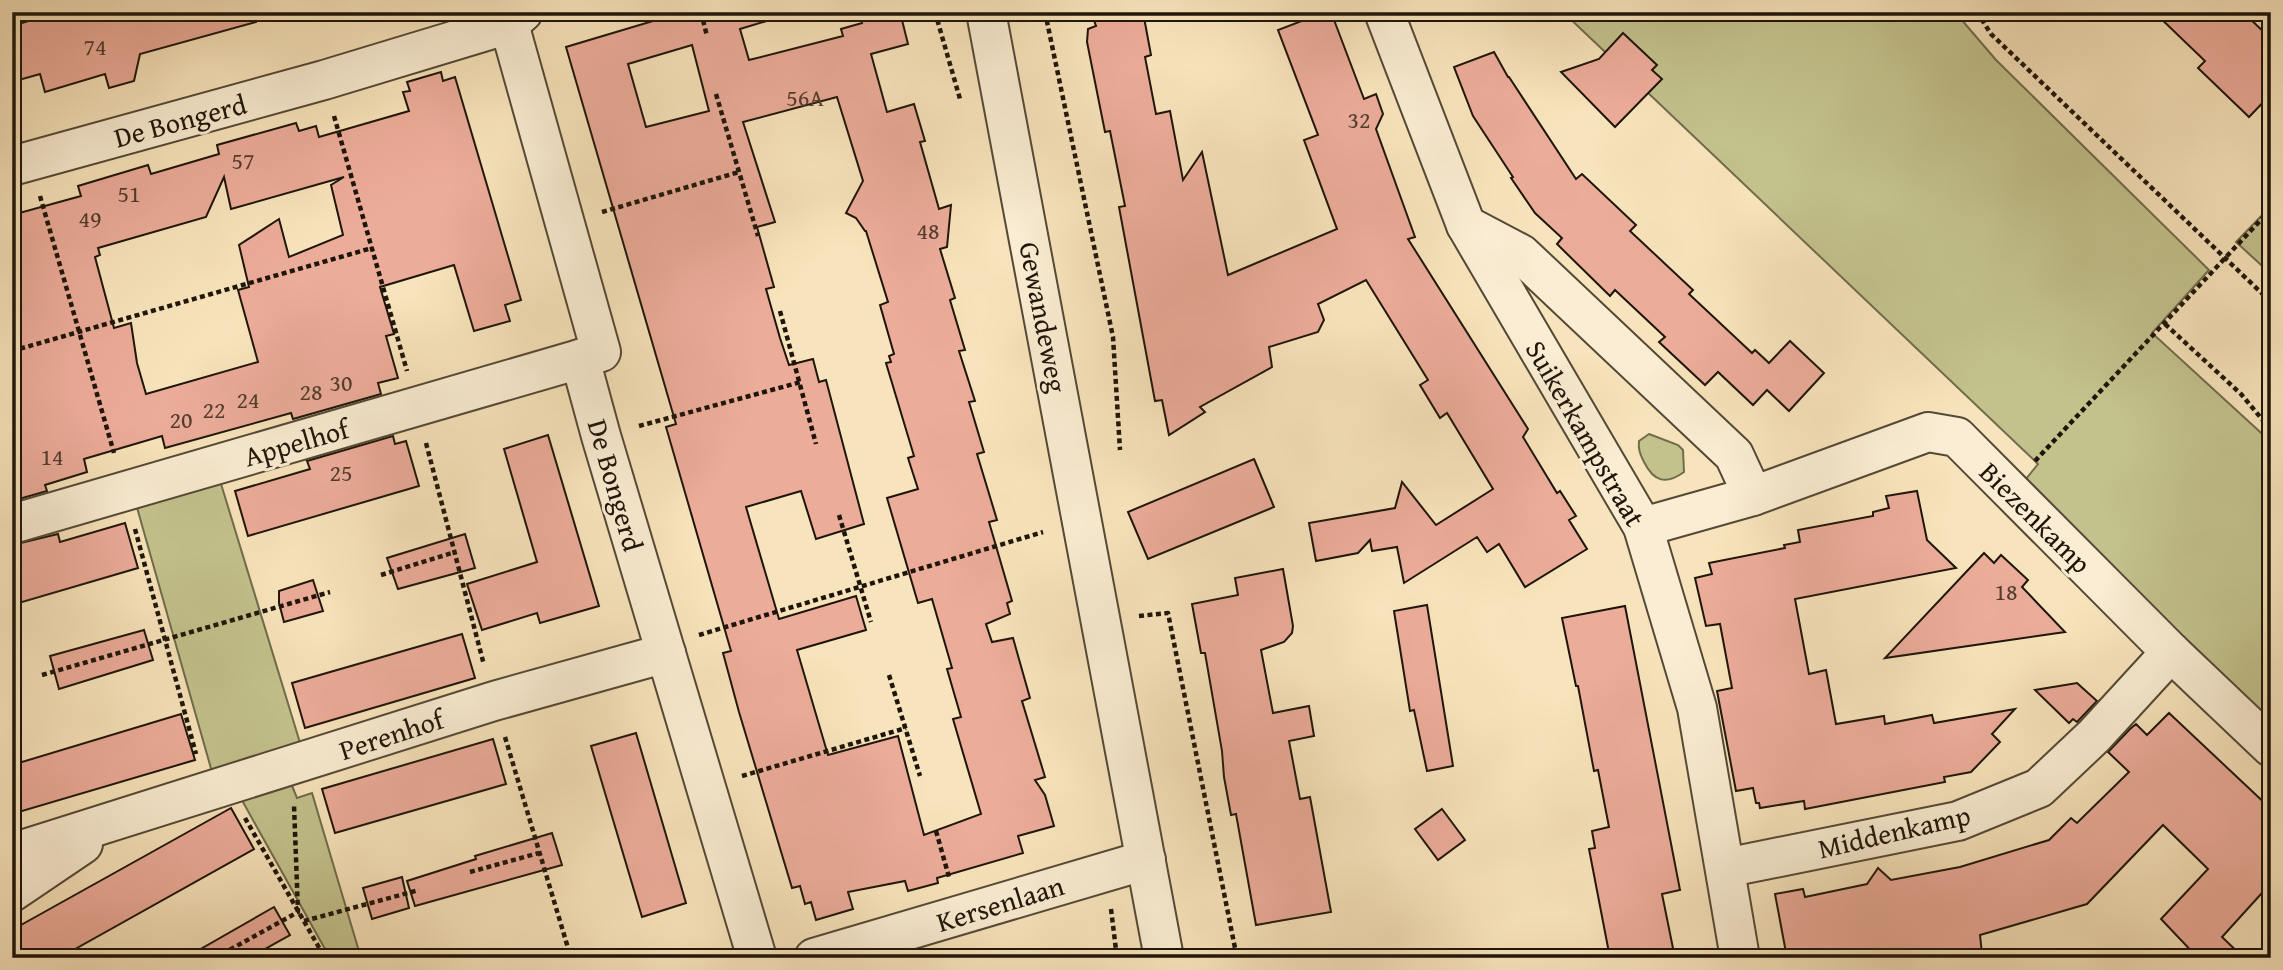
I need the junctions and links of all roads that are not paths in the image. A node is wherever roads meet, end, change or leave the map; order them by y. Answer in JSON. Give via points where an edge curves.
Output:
{"nodes":[{"id":1,"x":986,"y":12,"type":"edge"},
{"id":2,"x":1384,"y":12,"type":"edge"},
{"id":3,"x":516,"y":18,"type":"edge"},
{"id":4,"x":12,"y":166,"type":"edge"},
{"id":5,"x":1466,"y":225,"type":"junction"},
{"id":6,"x":580,"y":359,"type":"junction"},
{"id":7,"x":1753,"y":496,"type":"junction"},
{"id":8,"x":12,"y":524,"type":"edge"},
{"id":9,"x":1643,"y":527,"type":"junction"},
{"id":10,"x":665,"y":649,"type":"junction"},
{"id":11,"x":2171,"y":652,"type":"junction"},
{"id":12,"x":2271,"y":747,"type":"edge"},
{"id":13,"x":117,"y":822,"type":"junction"},
{"id":14,"x":12,"y":853,"type":"edge"},
{"id":15,"x":1146,"y":860,"type":"junction"},
{"id":16,"x":1724,"y":868,"type":"junction"},
{"id":17,"x":12,"y":892,"type":"edge"},
{"id":18,"x":858,"y":952,"type":"edge"},
{"id":19,"x":757,"y":958,"type":"edge"},
{"id":20,"x":814,"y":958,"type":"edge"},
{"id":21,"x":1164,"y":958,"type":"edge"},
{"id":22,"x":1740,"y":958,"type":"edge"}],
"edges":[{"from":1,"to":15,"type":"street","name":"Gewandeweg"},
{"from":2,"to":5,"type":"street","name":"Suikerkampstraat"},
{"from":3,"to":4,"type":"street","name":"De Bongerd","via":[[324,80]]},
{"from":3,"to":6,"type":"street","name":"De Bongerd","via":[[601,352]]},
{"from":5,"to":7,"type":"street","via":[[1521,254],[1734,455]]},
{"from":5,"to":9,"type":"street","name":"Suikerkampstraat"},
{"from":6,"to":8,"type":"street","name":"Appelhof"},
{"from":6,"to":10,"type":"street","name":"De Bongerd"},
{"from":7,"to":9,"type":"street","name":"Biezenkamp"},
{"from":7,"to":11,"type":"street","name":"Biezenkamp","via":[[1928,432],[1957,437]]},
{"from":9,"to":16,"type":"street","name":"Suikerkampstraat","via":[[1697,708]]},
{"from":10,"to":13,"type":"street","name":"Perenhof"},
{"from":10,"to":19,"type":"street","name":"De Bongerd"},
{"from":11,"to":12,"type":"street","name":"Biezenkamp"},
{"from":11,"to":16,"type":"street","name":"Middenkamp","via":[[2039,788],[1958,821]]},
{"from":13,"to":14,"type":"street","name":"Perenhof"},
{"from":13,"to":17,"type":"street","name":"Perenhof"},
{"from":15,"to":18,"type":"street","name":"Kersenlaan","via":[[959,915]]},
{"from":15,"to":21,"type":"street","name":"Gewandeweg"},
{"from":16,"to":22,"type":"street","name":"Suikerkampstraat"},
{"from":18,"to":20,"type":"street","name":"Kersenlaan"}]}
